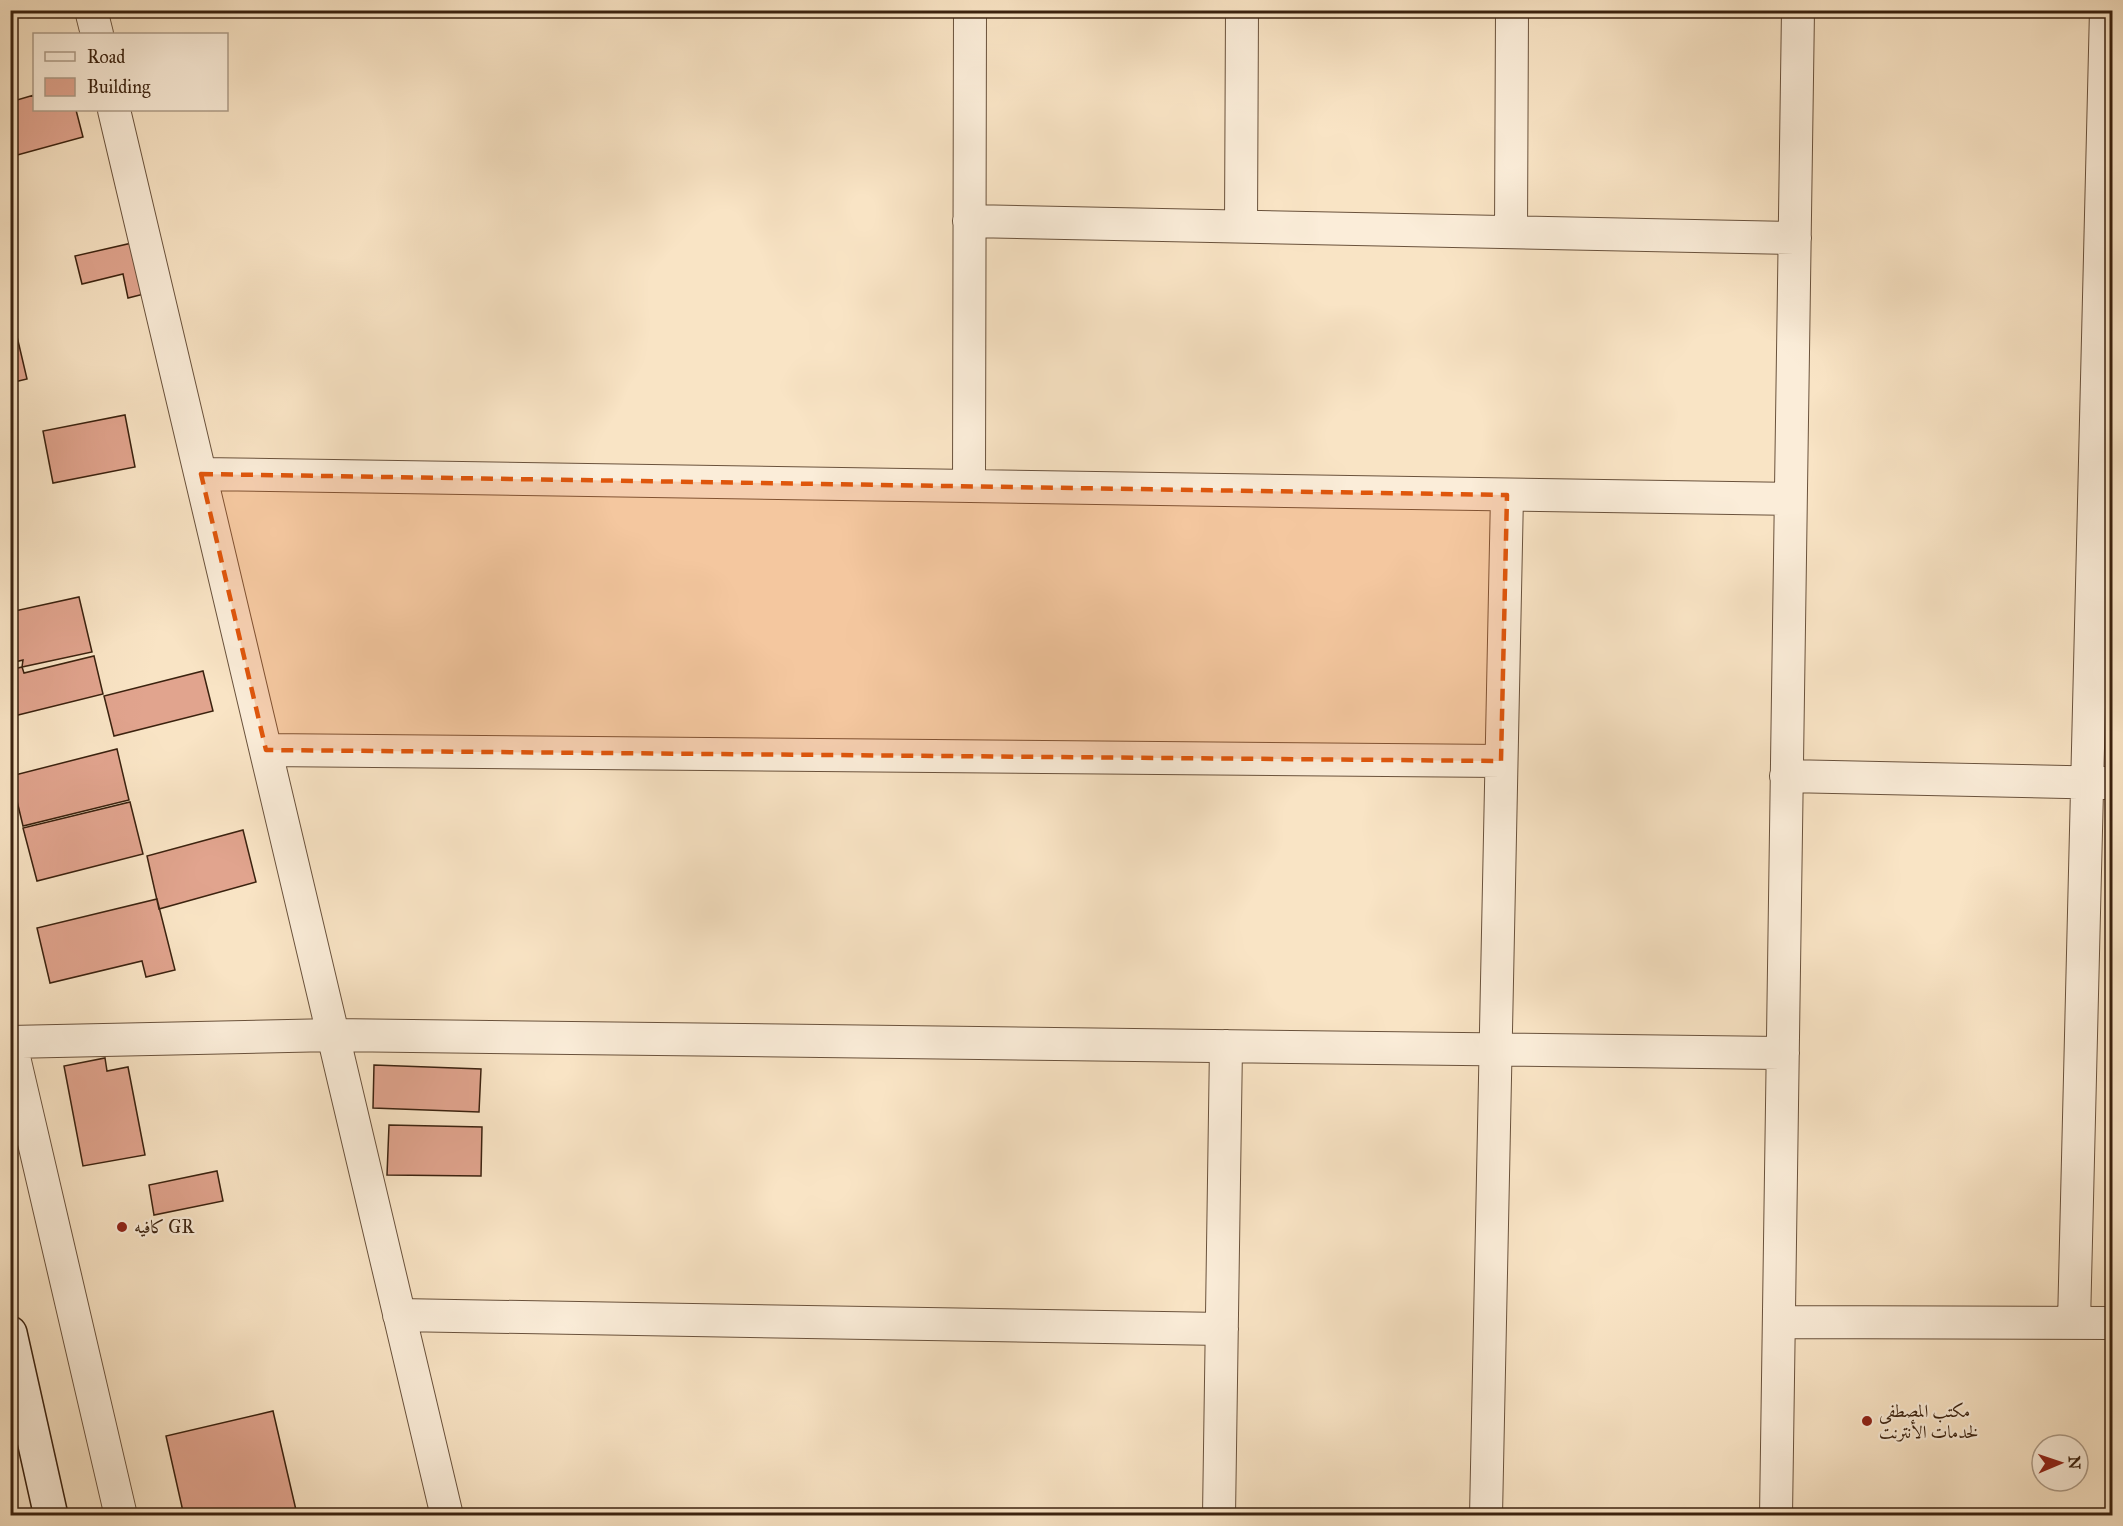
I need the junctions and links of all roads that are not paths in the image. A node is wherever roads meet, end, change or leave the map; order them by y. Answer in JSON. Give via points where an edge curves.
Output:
{"nodes":[{"id":1,"x":91,"y":10,"type":"edge"},
{"id":2,"x":970,"y":10,"type":"edge"},
{"id":3,"x":1242,"y":10,"type":"edge"},
{"id":4,"x":1512,"y":10,"type":"edge"},
{"id":5,"x":1798,"y":10,"type":"edge"},
{"id":6,"x":2106,"y":10,"type":"edge"},
{"id":7,"x":97,"y":33,"type":"edge"},
{"id":8,"x":114,"y":111,"type":"edge"},
{"id":9,"x":969,"y":221,"type":"junction"},
{"id":10,"x":2107,"y":221,"type":"edge"},
{"id":11,"x":1241,"y":226,"type":"junction"},
{"id":12,"x":1512,"y":232,"type":"junction"},
{"id":13,"x":1795,"y":238,"type":"junction"},
{"id":14,"x":201,"y":474,"type":"junction"},
{"id":15,"x":969,"y":486,"type":"junction"},
{"id":16,"x":2104,"y":491,"type":"edge"},
{"id":17,"x":1507,"y":495,"type":"junction"},
{"id":18,"x":1790,"y":499,"type":"junction"},
{"id":19,"x":266,"y":750,"type":"junction"},
{"id":20,"x":1501,"y":761,"type":"junction"},
{"id":21,"x":1786,"y":776,"type":"junction"},
{"id":22,"x":2100,"y":783,"type":"edge"},
{"id":23,"x":333,"y":1035,"type":"junction"},
{"id":24,"x":11,"y":1041,"type":"edge"},
{"id":25,"x":1226,"y":1046,"type":"junction"},
{"id":26,"x":1496,"y":1049,"type":"junction"},
{"id":27,"x":1783,"y":1053,"type":"junction"},
{"id":28,"x":399,"y":1315,"type":"junction"},
{"id":29,"x":1779,"y":1322,"type":"junction"},
{"id":30,"x":2074,"y":1323,"type":"junction"},
{"id":31,"x":2112,"y":1323,"type":"edge"},
{"id":32,"x":1222,"y":1329,"type":"junction"},
{"id":33,"x":10,"y":1333,"type":"edge"},
{"id":34,"x":51,"y":1515,"type":"edge"},
{"id":35,"x":121,"y":1515,"type":"edge"},
{"id":36,"x":447,"y":1515,"type":"edge"},
{"id":37,"x":1219,"y":1515,"type":"edge"},
{"id":38,"x":1486,"y":1515,"type":"edge"},
{"id":39,"x":1776,"y":1515,"type":"edge"}],
"edges":[{"from":1,"to":7,"type":"street"},
{"from":2,"to":9,"type":"street"},
{"from":3,"to":11,"type":"street"},
{"from":4,"to":12,"type":"street"},
{"from":5,"to":13,"type":"street"},
{"from":6,"to":10,"type":"street"},
{"from":8,"to":14,"type":"street"},
{"from":9,"to":11,"type":"street"},
{"from":9,"to":15,"type":"street"},
{"from":10,"to":16,"type":"street"},
{"from":11,"to":12,"type":"street"},
{"from":12,"to":13,"type":"street"},
{"from":13,"to":18,"type":"street"},
{"from":14,"to":15,"type":"street"},
{"from":14,"to":19,"type":"street"},
{"from":15,"to":17,"type":"street"},
{"from":16,"to":22,"type":"street"},
{"from":17,"to":18,"type":"street"},
{"from":17,"to":20,"type":"street"},
{"from":18,"to":21,"type":"street"},
{"from":19,"to":20,"type":"street"},
{"from":19,"to":23,"type":"street"},
{"from":20,"to":26,"type":"street"},
{"from":21,"to":22,"type":"street"},
{"from":21,"to":27,"type":"street"},
{"from":22,"to":30,"type":"street"},
{"from":23,"to":24,"type":"street"},
{"from":23,"to":25,"type":"street"},
{"from":23,"to":28,"type":"street"},
{"from":24,"to":35,"type":"street"},
{"from":25,"to":26,"type":"street"},
{"from":25,"to":32,"type":"street"},
{"from":26,"to":27,"type":"street"},
{"from":26,"to":38,"type":"street"},
{"from":27,"to":29,"type":"street"},
{"from":28,"to":32,"type":"street"},
{"from":28,"to":36,"type":"street"},
{"from":29,"to":30,"type":"street"},
{"from":29,"to":39,"type":"street"},
{"from":30,"to":31,"type":"street"},
{"from":32,"to":37,"type":"street"},
{"from":33,"to":34,"type":"main road"}]}
